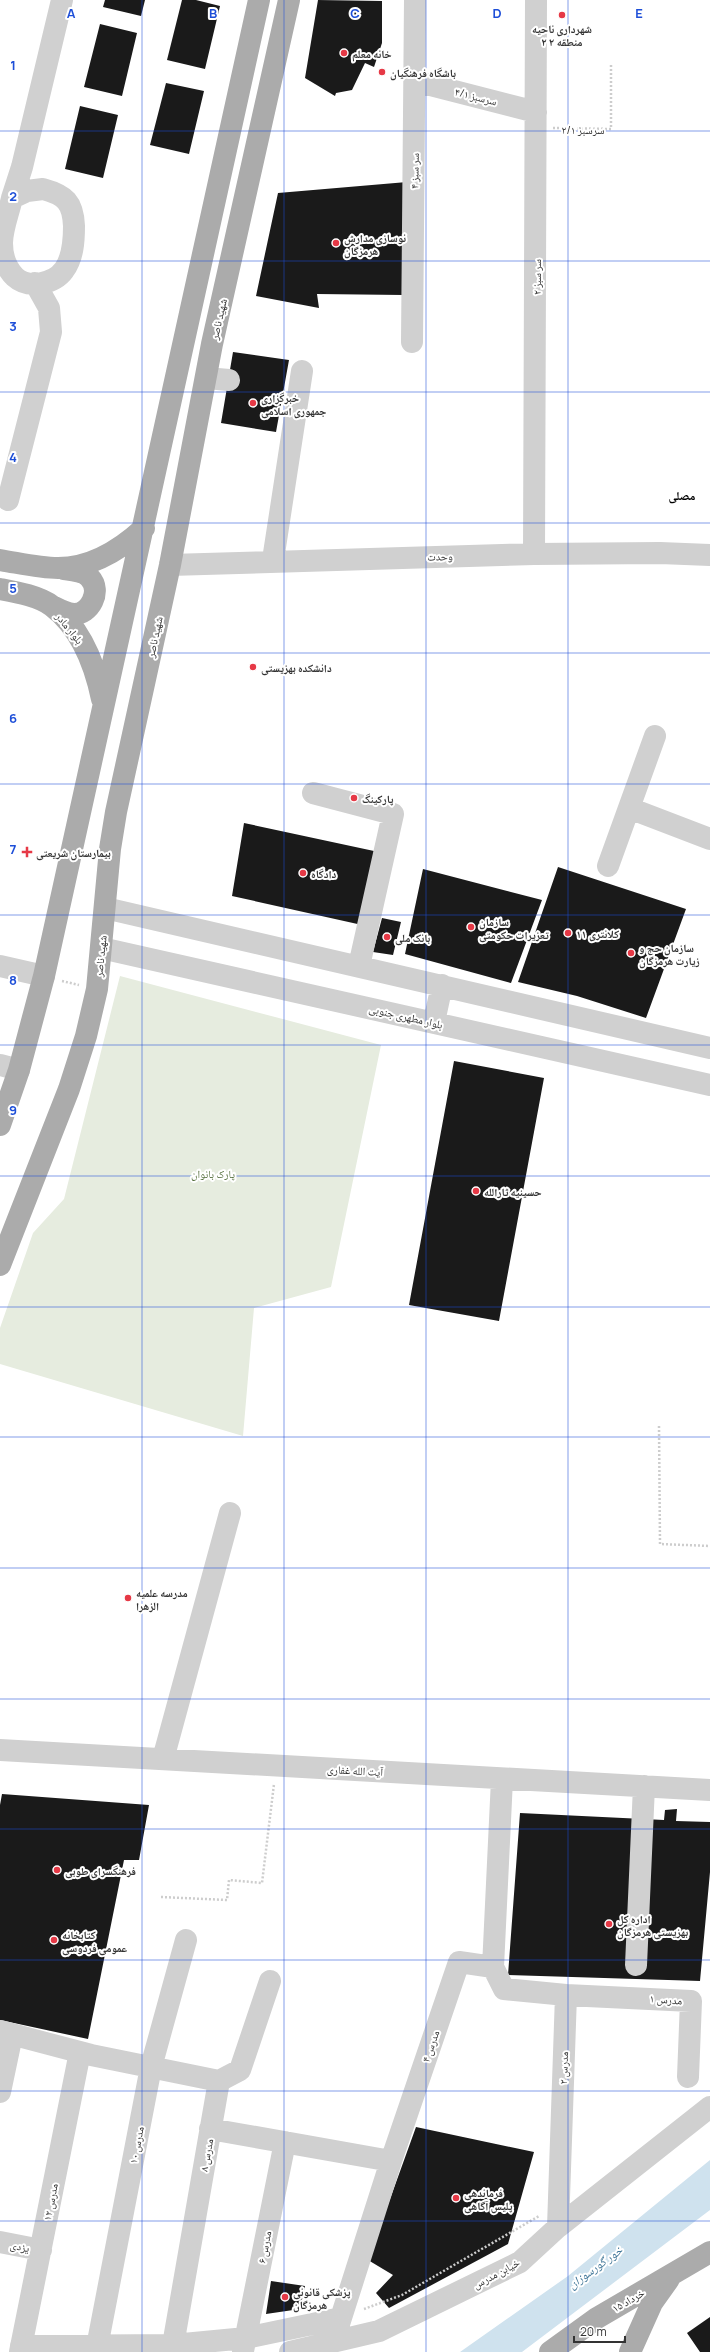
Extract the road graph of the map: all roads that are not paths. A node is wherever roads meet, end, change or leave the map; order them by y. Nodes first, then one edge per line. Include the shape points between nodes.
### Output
1 (62, 0) edge
2 (260, 0) edge
3 (289, 0) edge
4 (415, 0) edge
5 (536, 0) edge
6 (415, 80) junction
7 (536, 120) junction
8 (12, 198) junction
9 (35, 283) junction
10 (184, 339) junction
11 (412, 342) dead end
12 (212, 344) junction
13 (302, 371) dead end
14 (206, 378) junction
15 (229, 380) dead end
16 (8, 500) dead end
17 (144, 528) junction
18 (534, 554) junction
19 (710, 556) edge
20 (0, 560) edge
21 (273, 560) junction
22 (170, 565) junction
23 (58, 568) junction
24 (0, 589) edge
25 (52, 606) junction
26 (103, 703) junction
27 (655, 736) dead end
28 (313, 793) dead end
29 (629, 808) junction
30 (710, 839) edge
31 (608, 866) dead end
32 (106, 908) junction
33 (101, 948) junction
34 (0, 966) edge
35 (359, 966) junction
36 (44, 976) junction
37 (442, 985) junction
38 (434, 1022) junction
39 (710, 1048) edge
40 (10, 1068) edge
41 (710, 1085) edge
42 (0, 1125) edge
43 (0, 1265) edge
44 (230, 1513) dead end
45 (0, 1750) edge
46 (163, 1759) junction
47 (502, 1779) junction
48 (644, 1786) junction
49 (710, 1790) edge
50 (186, 1940) dead end
51 (636, 1965) dead end
52 (493, 1967) junction
53 (270, 1981) dead end
54 (566, 1995) junction
55 (6, 2033) edge
56 (80, 2052) junction
57 (151, 2067) junction
58 (688, 2077) dead end
59 (219, 2081) junction
60 (0, 2092) edge
61 (710, 2107) edge
62 (210, 2129) junction
63 (285, 2142) junction
64 (391, 2161) junction
65 (558, 2227) junction
66 (0, 2242) edge
67 (41, 2250) junction
68 (710, 2252) edge
69 (672, 2274) junction
70 (341, 2318) junction
71 (333, 2342) junction
72 (173, 2345) junction
73 (245, 2345) edge
74 (21, 2349) edge
75 (96, 2350) edge
76 (290, 2352) edge
77 (550, 2352) edge
78 (630, 2352) edge

1 - 8 street via 22,167
2 - 10 main road
3 - 12 main road, شهید ناصر
4 - 6 street, سر سبز ۴
5 - 7 street, سر سبز ۲
6 - 7 street, سرسبز ۴/۱
6 - 11 street, سر سبز ۴
7 - 18 street, سر سبز ۲
8 - 9 street via 2,242 4,258 16,278
8 - 9 street via 27,191 48,190 58,193 68,202 73,212 74,243 64,270 53,280 42,284
9 - 16 street via 50,308 51,332
10 - 12 main road
10 - 17 main road
12 - 14 main road, شهید ناصر
13 - 21 street
14 - 15 street
14 - 22 main road, شهید ناصر
17 - 23 main road via 107,557
17 - 26 main road
18 - 19 street, وحدت via 660,553
18 - 21 street, وحدت
20 - 23 main road
21 - 22 street, وحدت
22 - 32 main road, شهید ناصر via 116,812 110,849
23 - 25 main road via 82,572 90,577 95,586 95,597 90,606 82,612 73,614
24 - 25 main road, بلوار مادر via 32,597
25 - 26 main road, بلوار مادر via 71,626 86,648 97,673
26 - 36 main road
27 - 29 street
28 - 35 street via 394,814
29 - 30 street
29 - 31 street
32 - 33 main road, شهید ناصر
32 - 35 street
33 - 38 street, بلوار مطهری جنوبی
33 - 43 main road, شهید ناصر via 97,989 86,1036 69,1089
34 - 36 street
35 - 37 street
36 - 40 main road
37 - 38 street
37 - 39 street
38 - 41 street, بلوار مطهری جنوبی
40 - 42 main road
44 - 46 street
45 - 46 street, آیت الله غفاری
46 - 47 street, آیت الله غفاری
47 - 48 street, آیت الله غفاری
47 - 52 street
48 - 49 street, آیت الله غفاری
48 - 51 street
50 - 57 street, مدرس ۱۰
52 - 54 street via 504,1989
52 - 64 street, مدرس ۴ via 459,1962
53 - 59 street via 240,2070
54 - 58 street, مدرس ۱ via 691,2002
54 - 65 street, مدرس ۲
55 - 56 street
55 - 60 street
56 - 57 street
56 - 67 street, مدرس ۱۲
57 - 59 street
57 - 75 street, مدرس ۱۰
59 - 62 street, مدرس ۸
61 - 65 street, خیابن مدرس
62 - 63 street
62 - 72 street, مدرس ۸
63 - 64 street
63 - 73 street, مدرس ۶
64 - 70 street, مدرس ۴
65 - 71 street, خیابن مدرس via 520,2262 379,2331
66 - 67 street, یزدی
67 - 74 street, مدرس ۱۲
68 - 69 main road, ۱۵ خرداد
69 - 77 main road, ۱۵ خرداد via 597,2318
69 - 78 main road via 652,2303
70 - 71 street, مدرس ۴
70 - 73 street
71 - 76 street, خیابن مدرس
72 - 73 street
72 - 75 street
74 - 75 street

